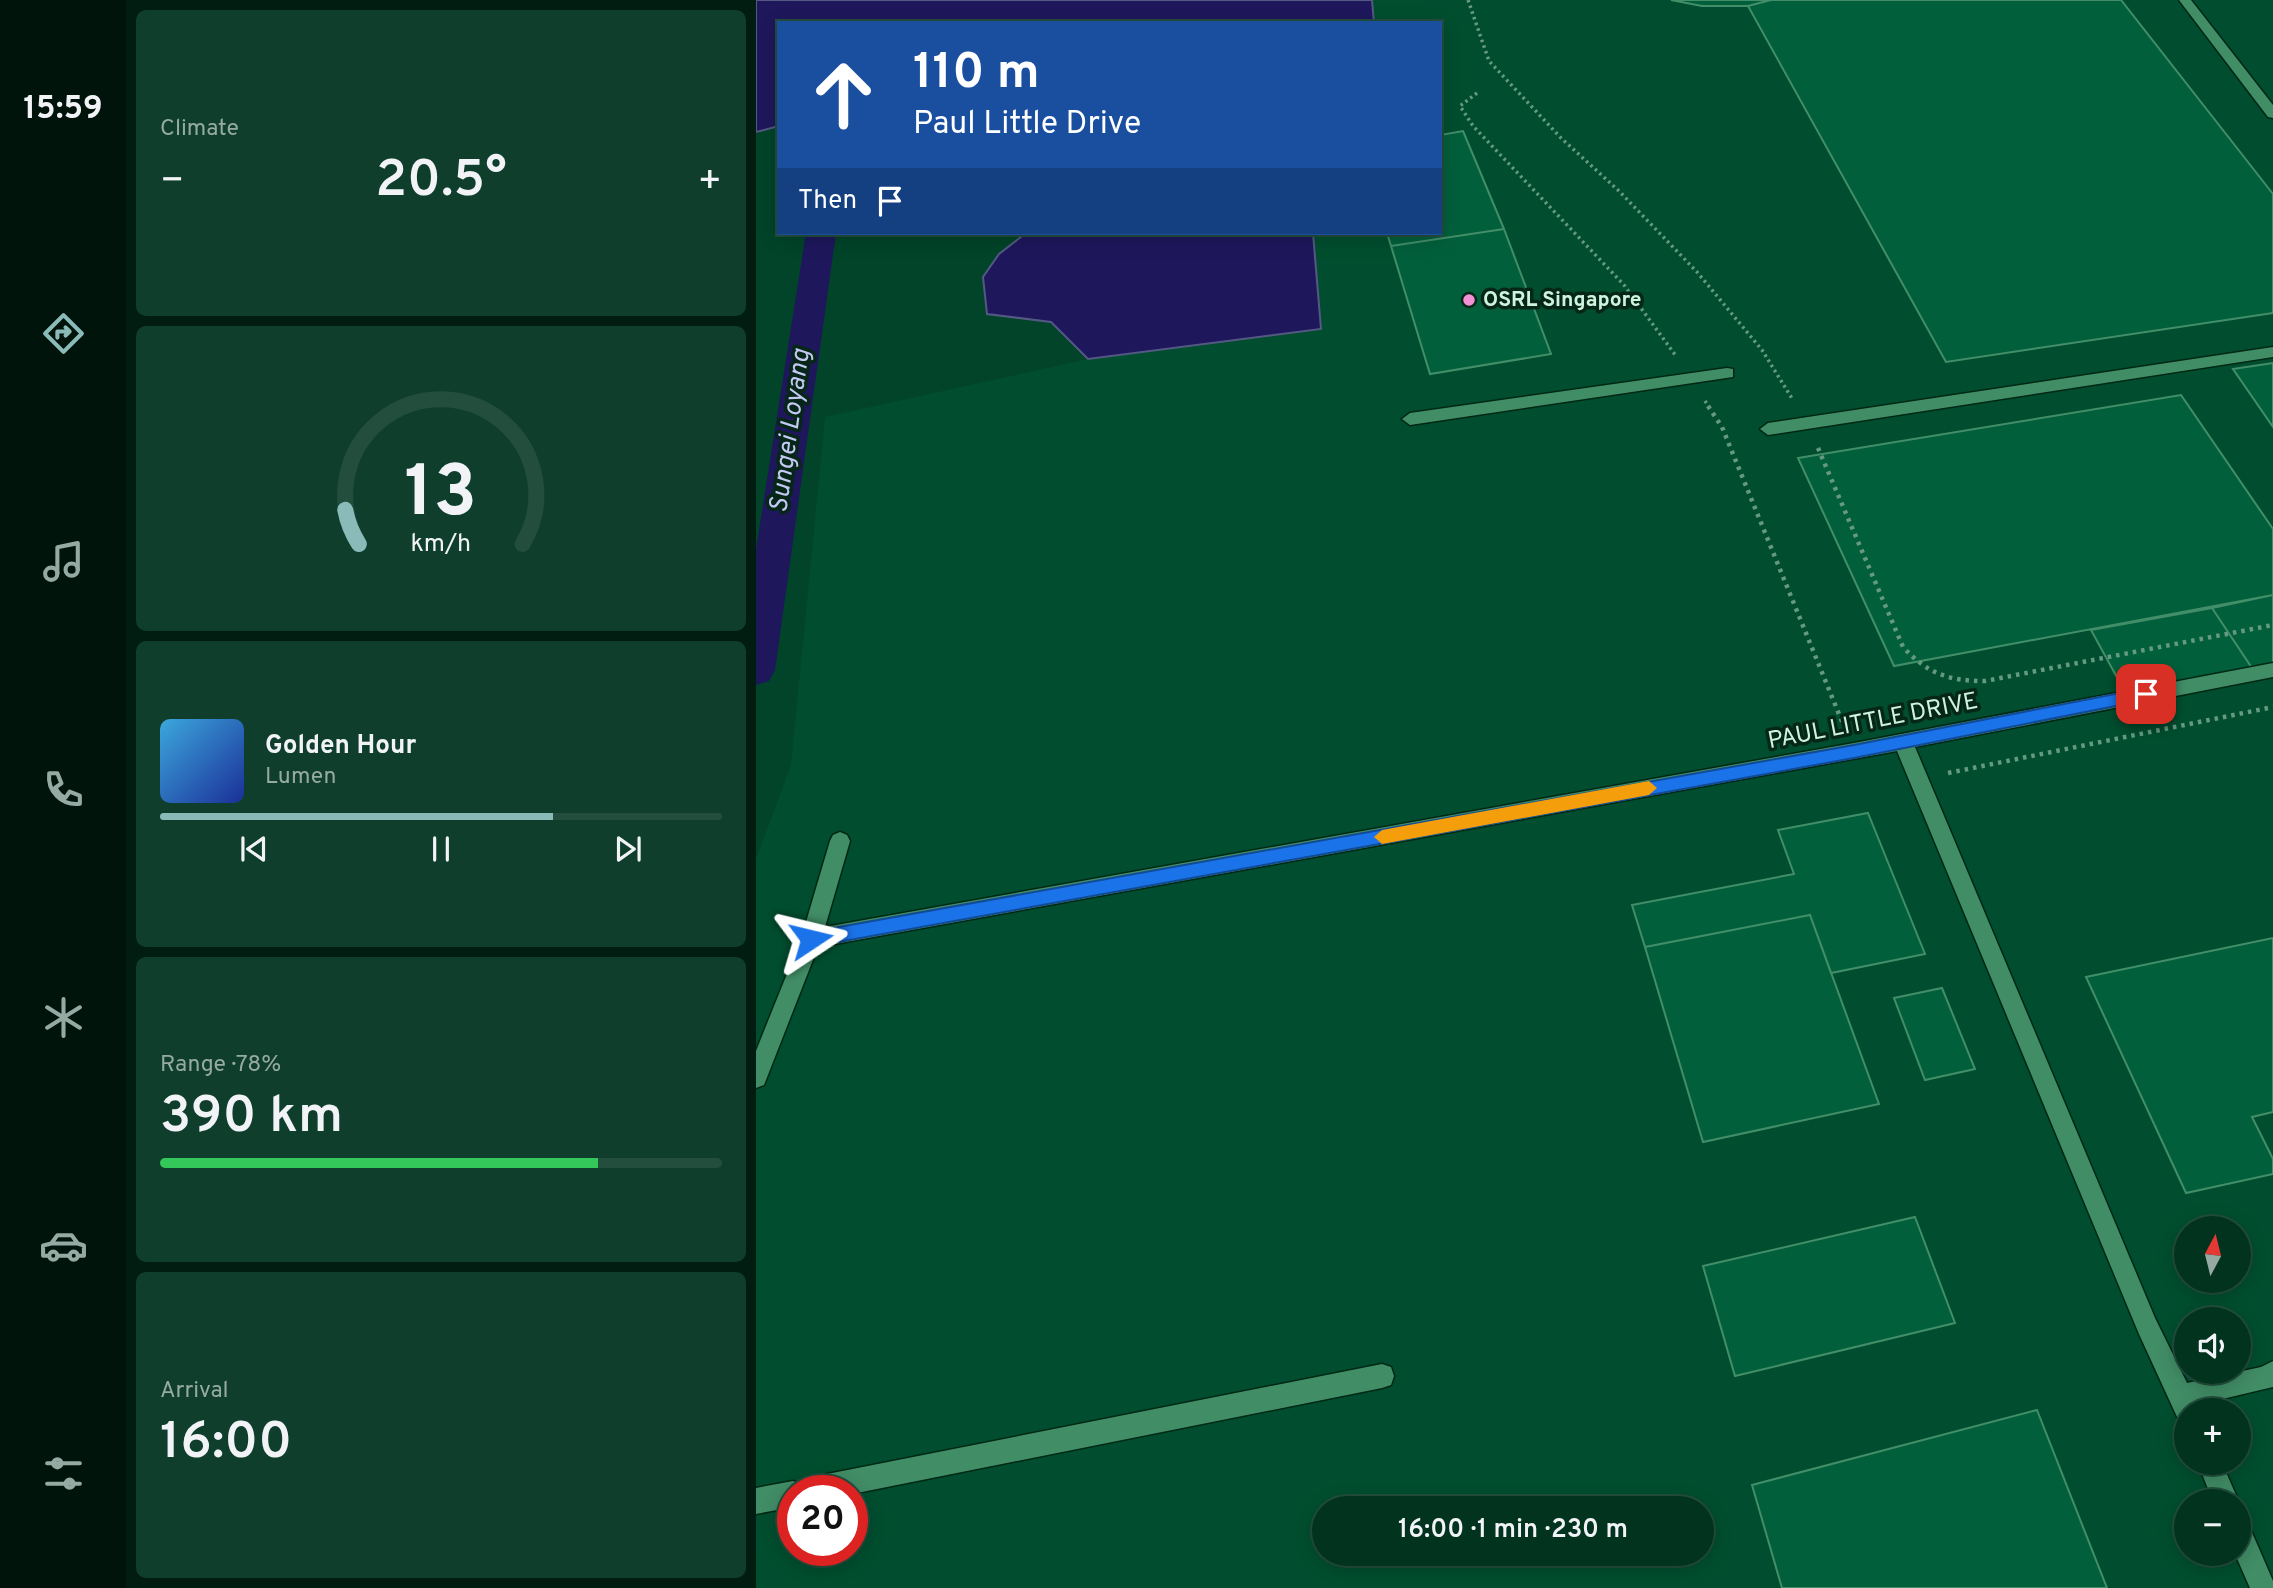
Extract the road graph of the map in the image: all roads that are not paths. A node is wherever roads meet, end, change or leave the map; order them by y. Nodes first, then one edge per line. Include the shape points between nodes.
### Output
1 (2185, 0) edge
2 (2273, 114) edge
3 (2273, 352) edge
4 (1727, 373) dead end
5 (1410, 419) dead end
6 (1768, 429) dead end
7 (2273, 670) edge
8 (1903, 742) junction
9 (840, 841) dead end
10 (811, 939) junction
11 (756, 1078) edge
12 (2273, 1373) edge
13 (1382, 1376) dead end
14 (2181, 1398) edge
15 (2203, 1398) edge
16 (868, 1479) edge
17 (777, 1497) edge
18 (756, 1501) edge
19 (2251, 1560) edge
20 (2263, 1588) edge

1 - 2 lane
3 - 6 lane
4 - 5 lane
7 - 8 lane, PAUL LITTLE DRIVE
8 - 10 lane, PAUL LITTLE DRIVE
8 - 14 lane
9 - 10 lane
10 - 11 lane
12 - 15 lane
13 - 16 lane
17 - 18 lane
19 - 20 lane

